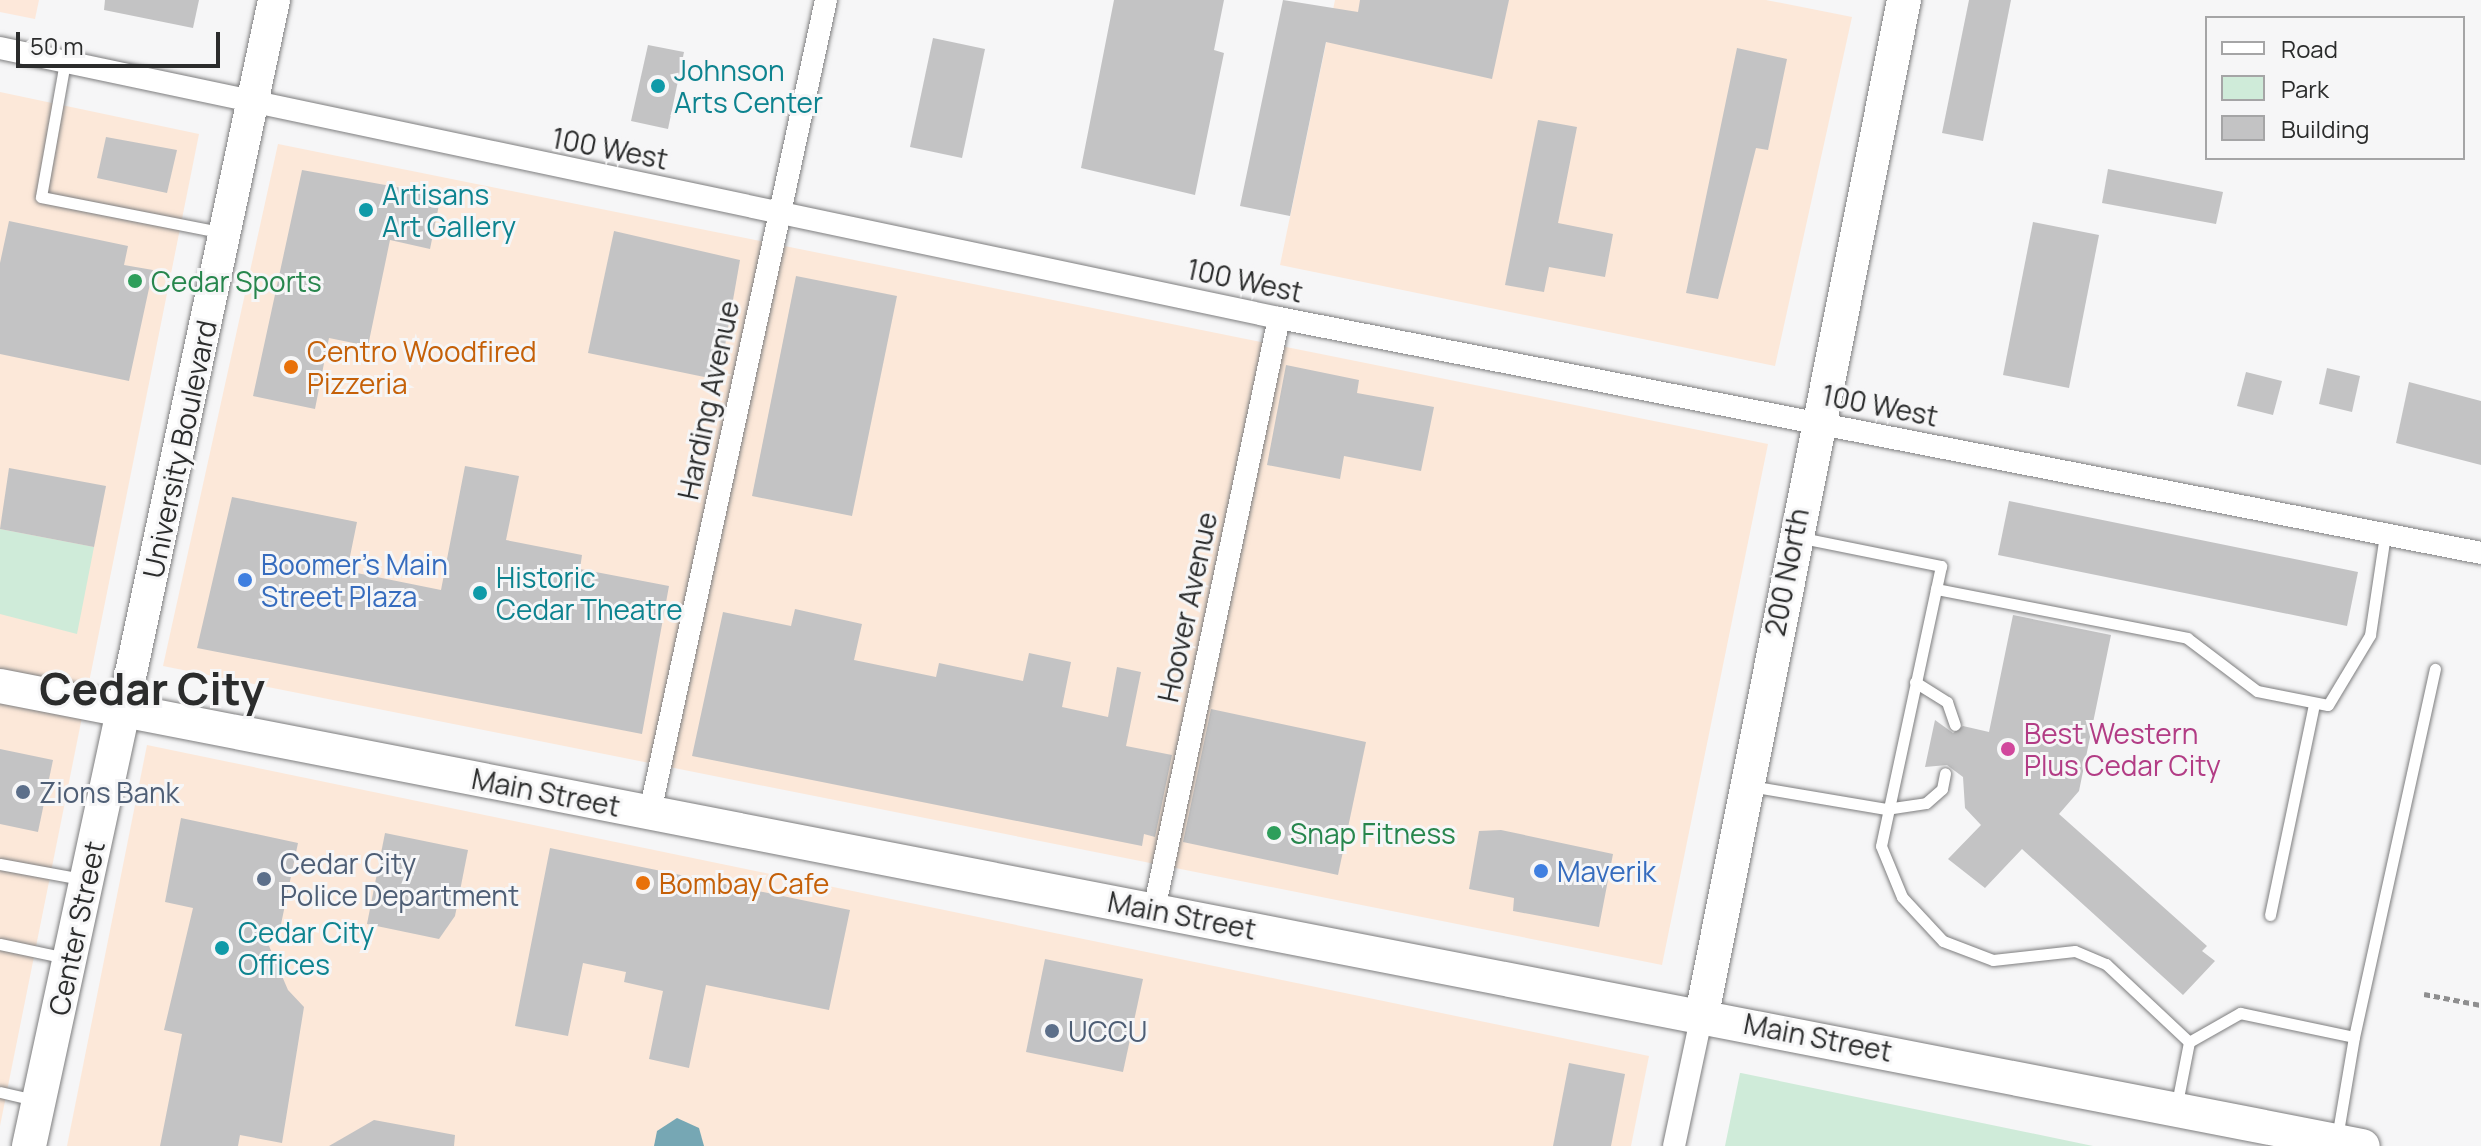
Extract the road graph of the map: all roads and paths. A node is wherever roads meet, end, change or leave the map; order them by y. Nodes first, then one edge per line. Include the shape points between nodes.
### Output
1 (274, 0) edge
2 (826, 0) edge
3 (1904, 0) edge
4 (0, 48) edge
5 (65, 62) junction
6 (252, 101) junction
7 (779, 213) junction
8 (224, 233) junction
9 (1279, 318) junction
10 (1815, 422) junction
11 (2385, 535) junction
12 (1793, 537) junction
13 (2481, 553) edge
14 (1936, 589) junction
15 (2435, 669) dead end
16 (1915, 682) junction
17 (0, 686) edge
18 (2314, 704) junction
19 (123, 710) junction
20 (1955, 725) dead end
21 (1945, 773) dead end
22 (1746, 785) junction
23 (1886, 809) junction
24 (650, 812) junction
25 (0, 864) edge
26 (86, 880) junction
27 (1154, 910) junction
28 (2270, 915) dead end
29 (0, 944) edge
30 (70, 959) junction
31 (2424, 994) dead end
32 (2481, 1005) edge
33 (1702, 1014) junction
34 (2354, 1037) junction
35 (2189, 1042) junction
36 (0, 1092) edge
37 (39, 1100) junction
38 (2175, 1109) junction
39 (2345, 1144) edge
40 (29, 1146) edge
41 (1674, 1146) edge

1 - 6 main road, University Boulevard
2 - 7 street, Harding Avenue
3 - 10 main road, 200 North
4 - 5 street, 100 West
5 - 6 street, 100 West
5 - 8 lane via 41,197
6 - 7 street, 100 West
6 - 8 main road, University Boulevard
7 - 9 street, 100 West
7 - 24 street, Harding Avenue
8 - 19 main road, University Boulevard
9 - 10 street, 100 West
9 - 27 street, Hoover Avenue
10 - 11 street, 100 West
10 - 12 main road, 200 North
11 - 13 street, 100 West
11 - 18 lane via 2370,635 2328,705
12 - 14 lane via 1941,566
12 - 22 main road, 200 North
14 - 16 lane
14 - 18 lane via 2187,638 2257,691
15 - 34 lane
16 - 20 lane via 1947,702
16 - 23 lane
17 - 19 main road, Main Street
18 - 28 lane
19 - 24 main road, Main Street
19 - 26 main road, Center Street
21 - 23 lane via 1942,789 1926,803
22 - 23 lane
22 - 33 main road, 200 North
23 - 35 lane via 1881,846 1902,897 1943,941 1993,960 2075,951 2106,964
24 - 27 main road, Main Street
25 - 26 lane
26 - 30 main road, Center Street
27 - 33 main road, Main Street
29 - 30 lane
30 - 37 main road, Center Street
31 - 32 path
33 - 38 main road, Main Street
33 - 41 street, 200 North
34 - 35 lane via 2240,1013
34 - 39 lane
35 - 38 lane
36 - 37 lane
37 - 40 main road, Center Street
38 - 39 main road, Main Street

